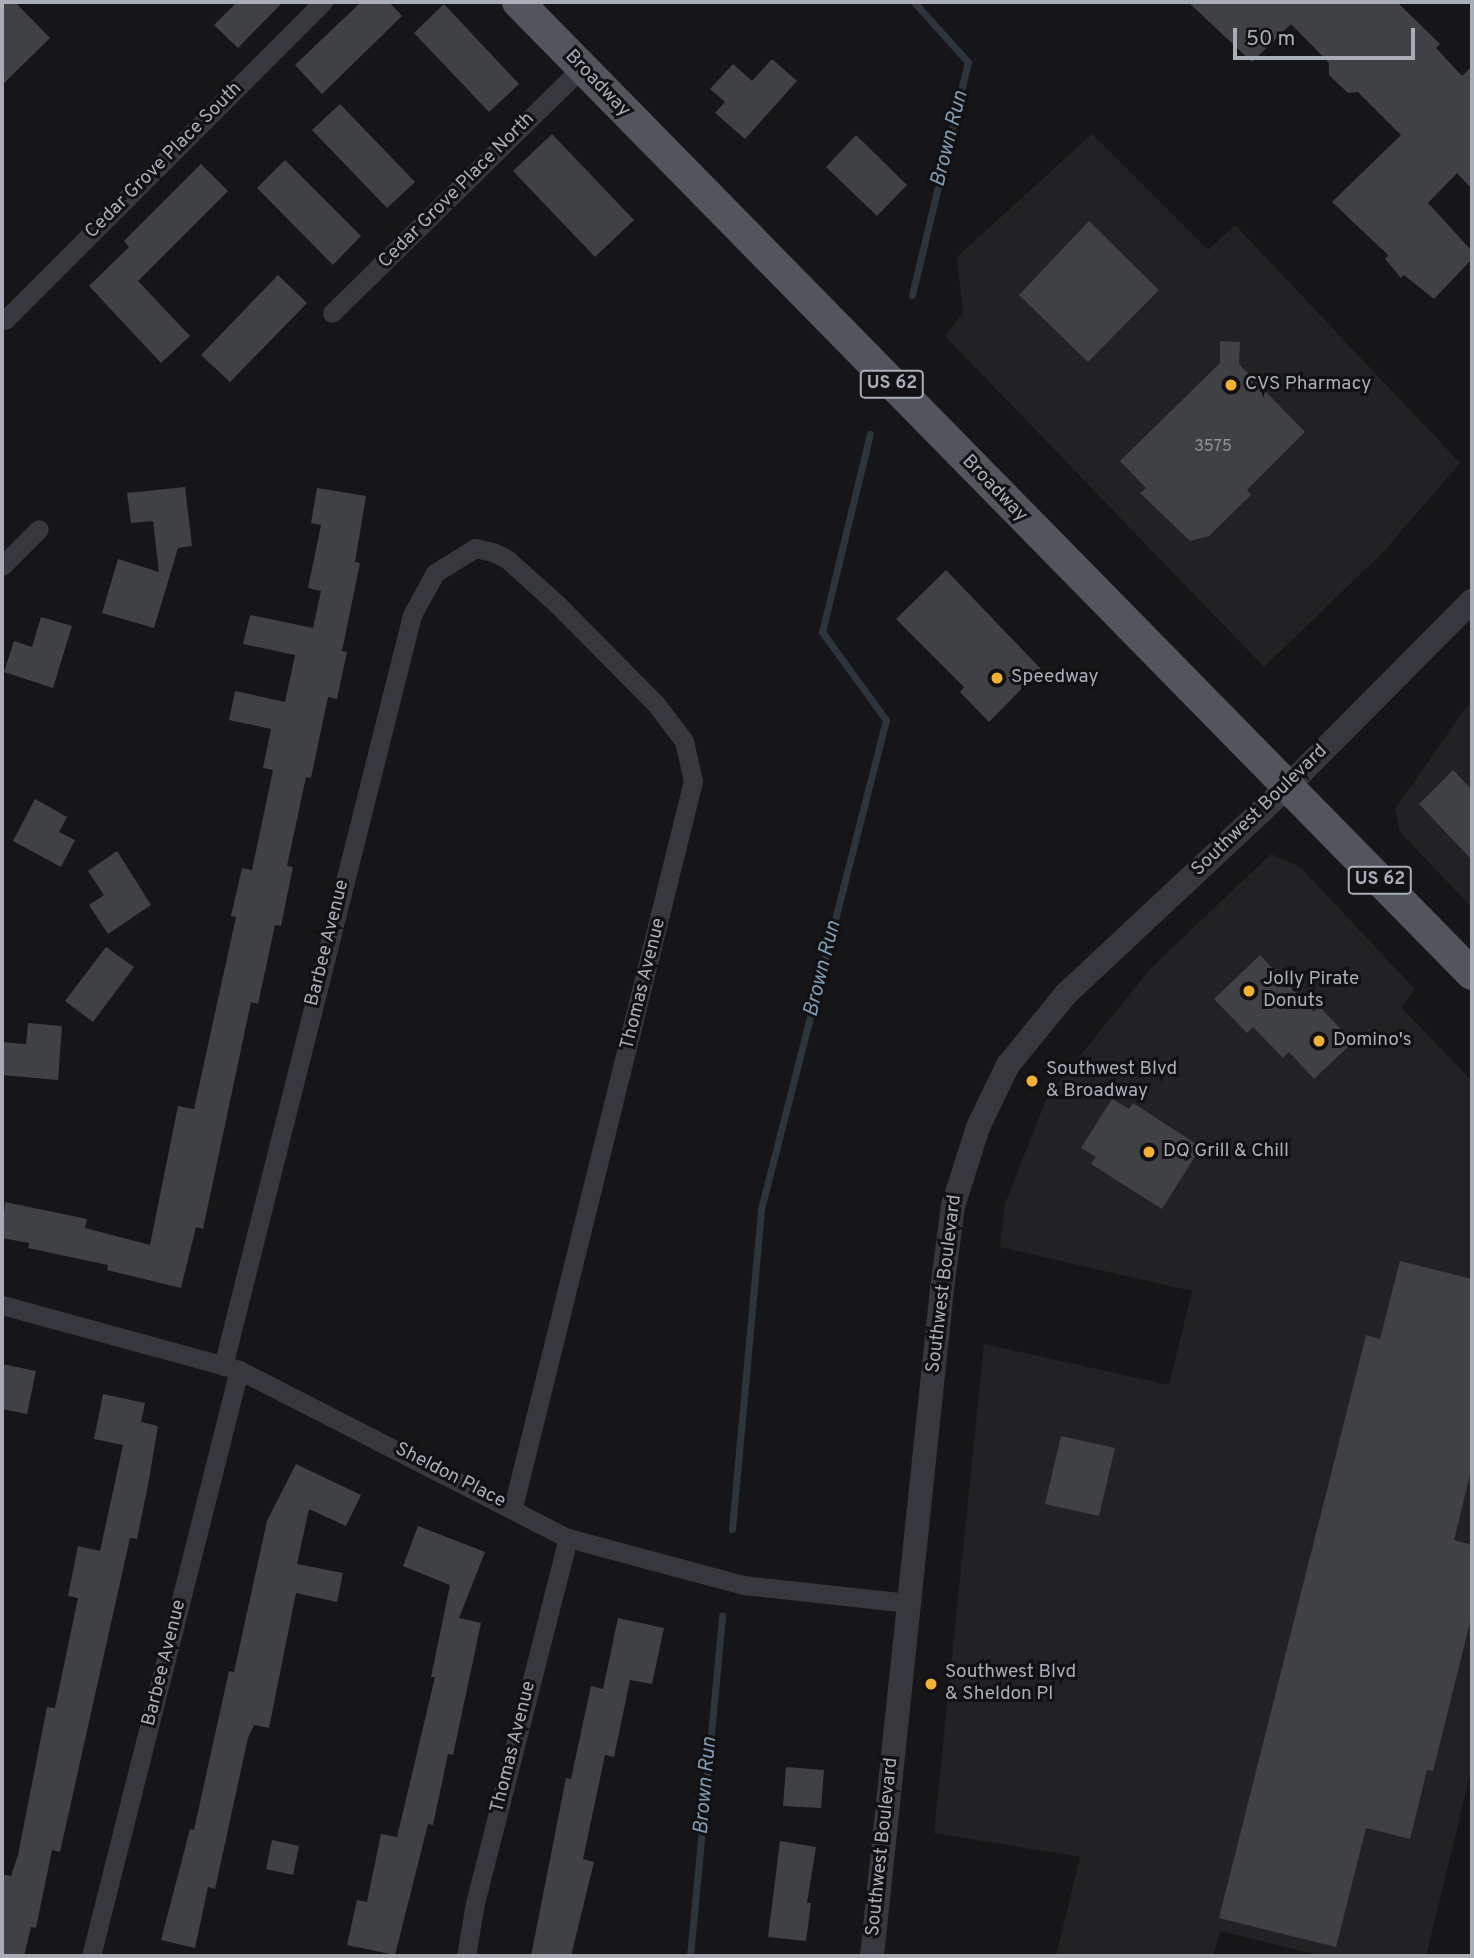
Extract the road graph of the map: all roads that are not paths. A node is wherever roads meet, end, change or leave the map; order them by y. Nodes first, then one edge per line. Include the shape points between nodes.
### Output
1 (323, 2) edge
2 (518, 2) edge
3 (581, 68) junction
4 (332, 313) dead end
5 (5, 320) dead end
6 (39, 529) dead end
7 (475, 548) joint
8 (2, 566) edge
9 (1472, 601) edge
10 (1288, 786) junction
11 (1472, 974) edge
12 (2, 1305) edge
13 (231, 1368) junction
14 (513, 1507) junction
15 (568, 1538) junction
16 (909, 1603) junction
17 (91, 1956) edge
18 (467, 1956) edge
19 (872, 1956) edge

1 - 5 street, Cedar Grove Place South
2 - 3 main road, Broadway / US 62
3 - 4 street, Cedar Grove Place North
3 - 10 main road, Broadway / US 62
6 - 8 street
7 - 13 street, Barbee Avenue via 435,573 412,615
7 - 14 street, Thomas Avenue via 507,559 656,704 684,741 693,782
9 - 10 street, Southwest Boulevard
10 - 11 main road, Broadway / US 62
10 - 16 street, Southwest Boulevard via 1066,994 1008,1065 991,1097 953,1206
12 - 13 street, Sheldon Place
13 - 14 street, Sheldon Place
13 - 17 street, Barbee Avenue
14 - 15 street, Sheldon Place
15 - 16 street, Sheldon Place via 743,1585
15 - 18 street, Thomas Avenue via 475,1903
16 - 19 street, Southwest Boulevard

